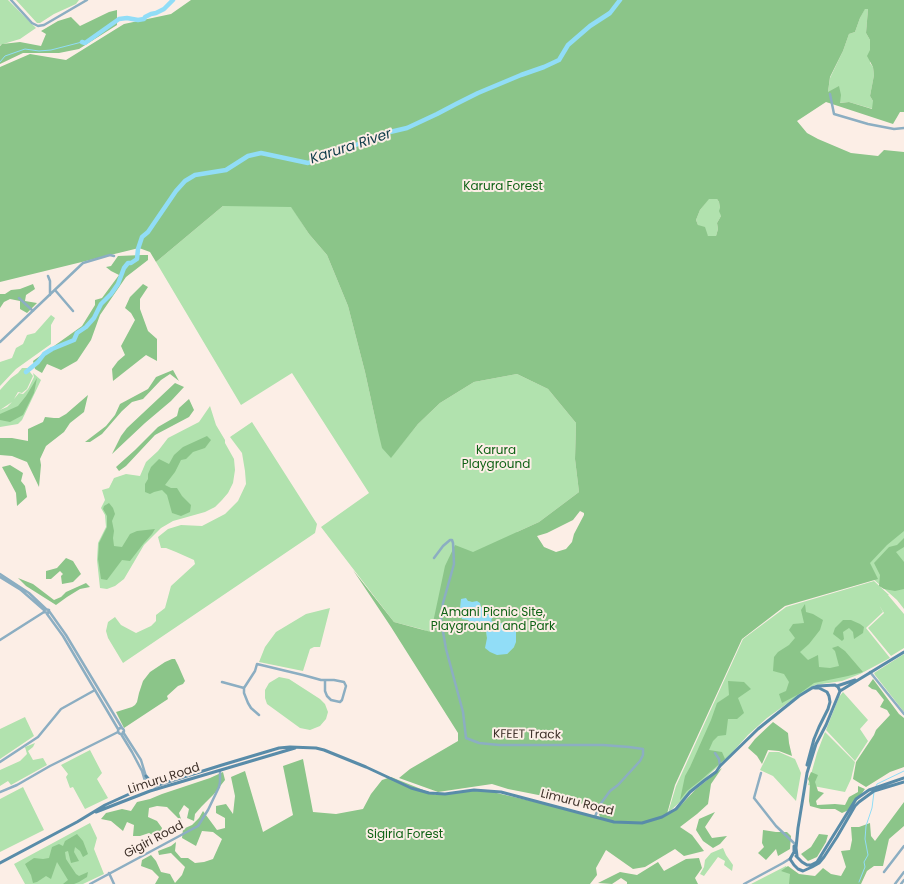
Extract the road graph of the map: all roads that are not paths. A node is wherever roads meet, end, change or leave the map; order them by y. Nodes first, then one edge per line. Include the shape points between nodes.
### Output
1 (11, 0) edge
2 (85, 1) edge
3 (830, 94) dead end
4 (904, 128) edge
5 (114, 256) dead end
6 (48, 276) dead end
7 (55, 290) junction
8 (50, 295) junction
9 (19, 298) dead end
10 (33, 311) junction
11 (73, 311) dead end
12 (0, 342) edge
13 (434, 558) dead end
14 (0, 575) edge
15 (46, 611) junction
16 (0, 640) edge
17 (904, 652) edge
18 (870, 672) junction
19 (859, 679) junction
20 (325, 681) junction
21 (222, 682) dead end
22 (831, 685) junction
23 (837, 686) junction
24 (244, 688) junction
25 (812, 688) junction
26 (96, 690) junction
27 (840, 691) junction
28 (828, 694) junction
29 (838, 696) junction
30 (904, 714) edge
31 (259, 715) dead end
32 (120, 731) junction
33 (298, 747) junction
34 (715, 753) dead end
35 (0, 762) edge
36 (222, 765) junction
37 (720, 766) junction
38 (215, 768) junction
39 (220, 770) junction
40 (207, 772) junction
41 (761, 774) dead end
42 (146, 778) junction
43 (904, 778) edge
44 (178, 779) junction
45 (904, 782) edge
46 (152, 785) junction
47 (145, 787) junction
48 (877, 789) junction
49 (152, 791) junction
50 (0, 792) edge
51 (147, 792) junction
52 (94, 812) junction
53 (595, 817) junction
54 (795, 844) junction
55 (904, 846) edge
56 (794, 859) junction
57 (0, 862) edge
58 (884, 872) dead end
59 (904, 872) edge
60 (109, 873) junction
61 (904, 880) edge
62 (90, 884) edge
63 (114, 884) edge
64 (744, 884) edge
65 (895, 884) edge
66 (901, 884) edge

1 - 2 street via 38,26
3 - 4 street via 834,114 868,124
5 - 7 street via 83,263
6 - 8 street
7 - 8 street
7 - 11 street
8 - 10 street
9 - 10 street
10 - 12 street
13 - 53 street, KFEET Track via 452,540 454,564 441,620 466,738 499,745 603,745 643,749 640,761 610,791
14 - 15 street via 29,593
15 - 16 street
15 - 26 street
15 - 32 street via 66,634
17 - 18 main road
18 - 19 main road
18 - 30 street
19 - 23 main road
19 - 27 main road
20 - 20 street via 344,682 346,686 340,702 333,701 326,694
20 - 24 street via 257,664
21 - 24 street
22 - 23 main road, Limuru Road
22 - 25 main road, Limuru Road
22 - 28 main road
23 - 27 main road
24 - 31 street via 248,703
25 - 28 main road
25 - 37 main road, Limuru Road via 758,729
26 - 32 street
26 - 35 street via 61,709 38,737
27 - 29 main road
28 - 29 main road
28 - 54 main road via 830,705 816,733 808,762
29 - 56 main road via 807,773
32 - 42 street via 141,760
32 - 50 street
33 - 36 main road, Limuru Road via 279,748
33 - 39 main road, Limuru Road
33 - 53 main road, Limuru Road via 334,754 422,792 501,792
34 - 37 street
36 - 38 main road, Limuru Road
36 - 39 street, Gigiri Road
37 - 53 main road, Limuru Road via 676,809 662,817 642,823 614,822
38 - 39 street
38 - 40 main road, Limuru Road
39 - 40 main road, Limuru Road
39 - 60 street, Gigiri Road via 219,787 198,826
40 - 44 main road, Limuru Road
40 - 49 main road, Limuru Road
41 - 54 street via 754,798
42 - 44 main road via 154,784
42 - 46 street
42 - 47 main road
43 - 48 main road
44 - 46 main road, Limuru Road
45 - 48 main road
46 - 47 main road, Limuru Road
46 - 49 main road
47 - 51 main road
47 - 52 main road, Limuru Road
48 - 56 main road via 856,799 816,862 807,865
48 - 56 main road via 855,806 819,863 803,871 797,868
49 - 51 main road, Limuru Road
51 - 52 main road, Limuru Road
52 - 57 main road, Limuru Road
54 - 56 main road
55 - 58 street
56 - 64 street
59 - 65 street
60 - 62 street, Gigiri Road
60 - 63 street
61 - 66 street

